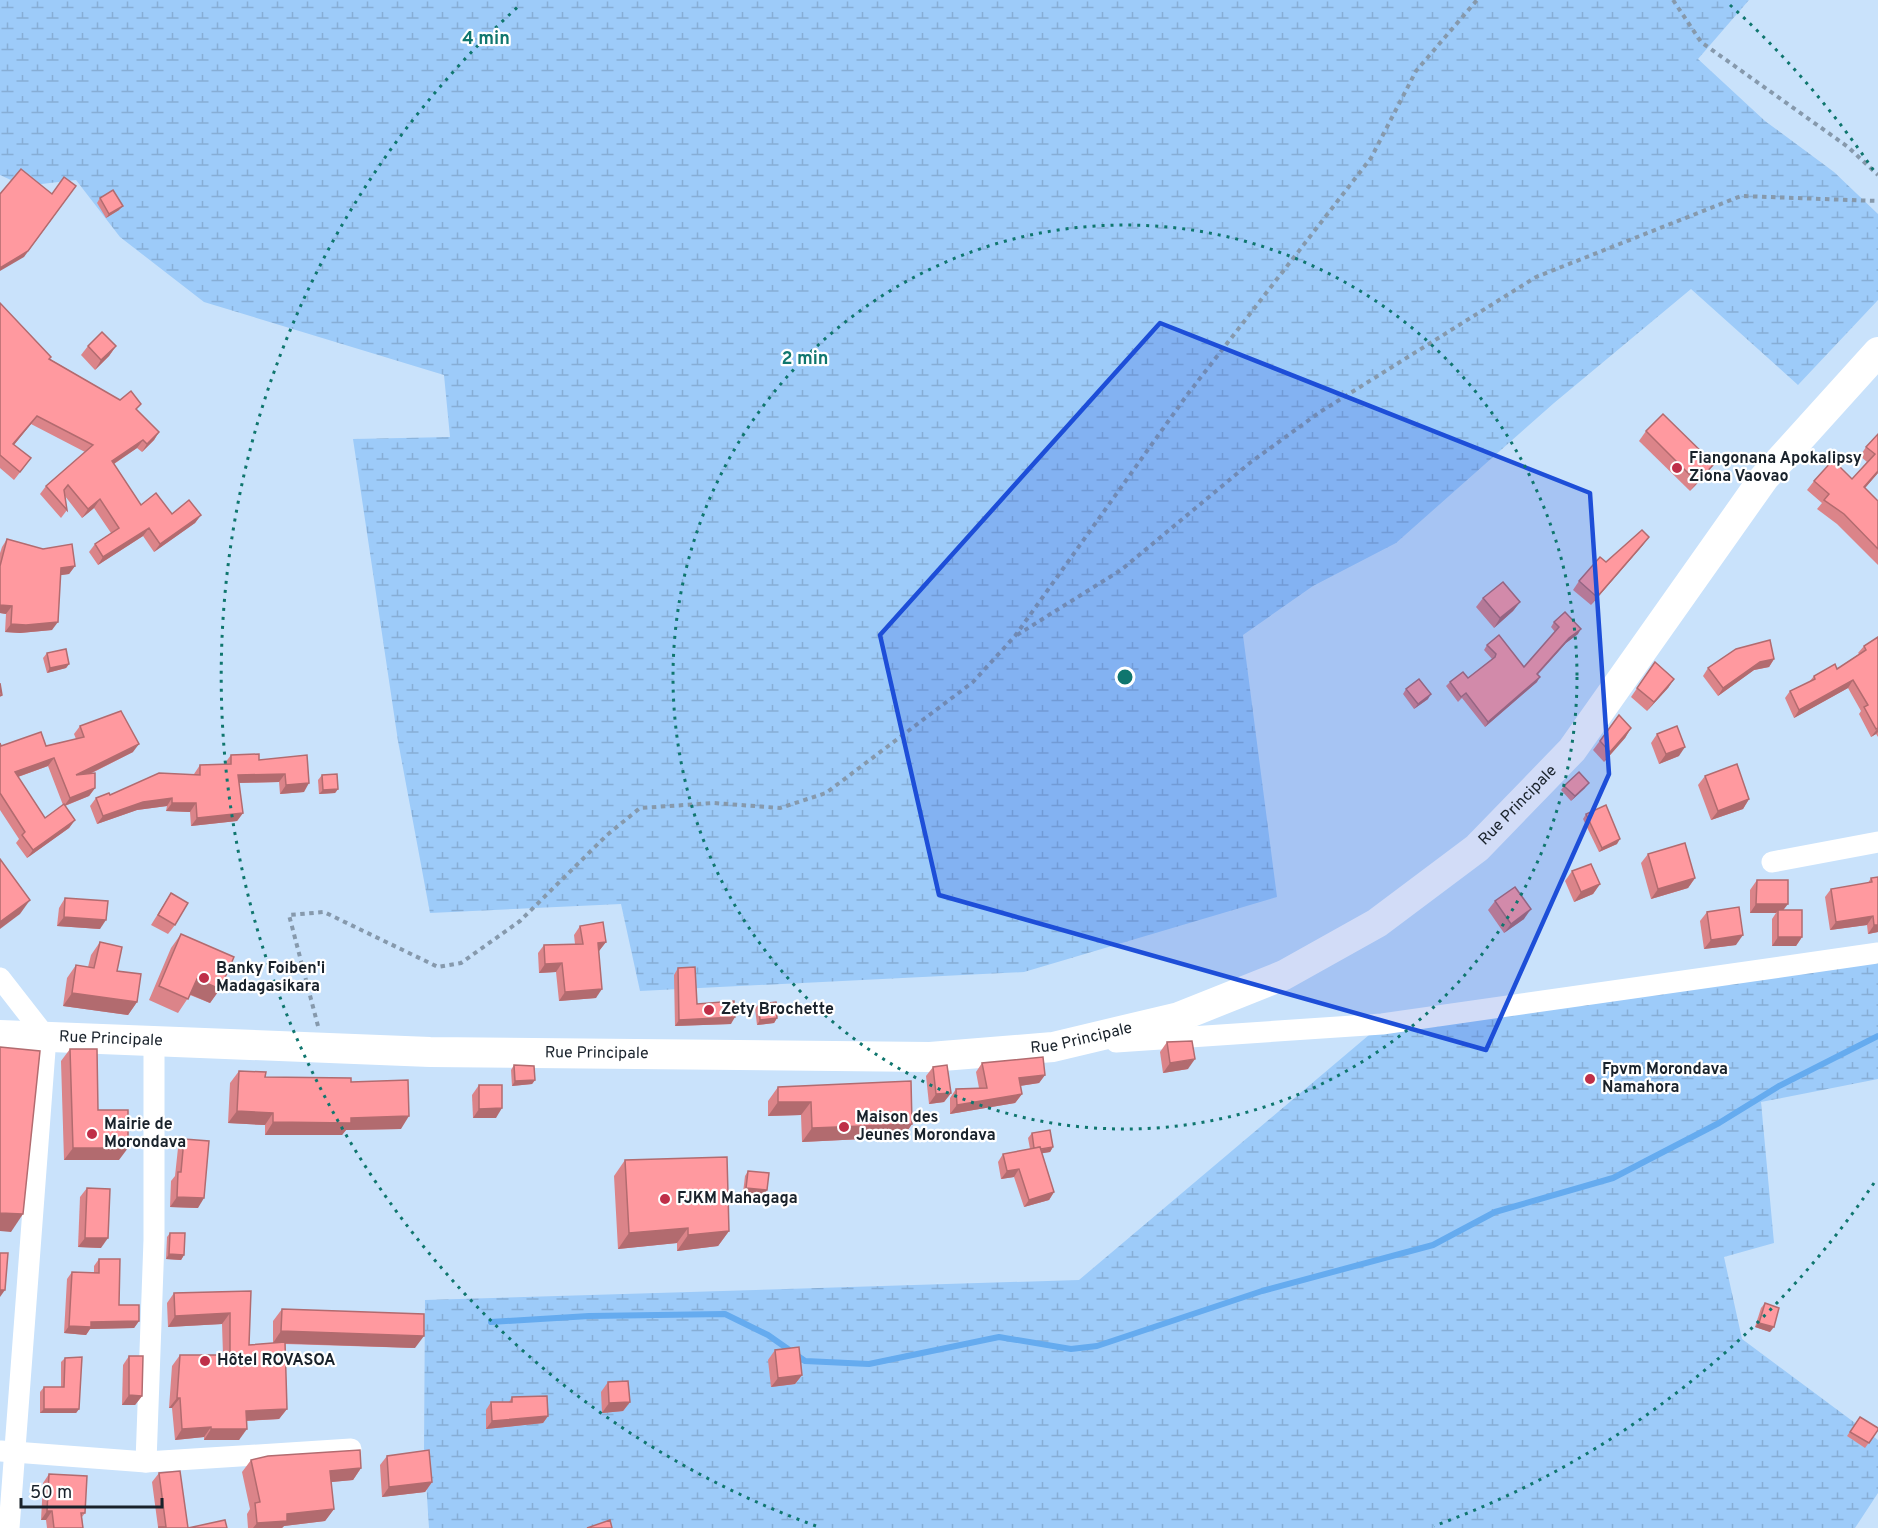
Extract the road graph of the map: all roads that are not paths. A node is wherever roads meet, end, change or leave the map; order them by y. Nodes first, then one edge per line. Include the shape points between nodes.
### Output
1 (1878, 352) edge
2 (1878, 842) edge
3 (1772, 862) dead end
4 (1878, 953) edge
5 (0, 978) edge
6 (0, 1035) edge
7 (46, 1036) junction
8 (154, 1042) junction
9 (1053, 1047) junction
10 (351, 1449) edge
11 (7, 1451) edge
12 (146, 1462) junction
13 (9, 1528) edge

1 - 9 main road, Rue Principale via 1764,478 1572,750 1477,848 1377,923 1284,975 1179,1017
2 - 3 street
4 - 9 street via 1382,1024
5 - 7 street
6 - 7 main road, Rue Principale
7 - 8 main road, Rue Principale
7 - 11 street
8 - 9 main road, Rue Principale via 430,1052 930,1057
8 - 12 street via 154,1240
10 - 12 street
11 - 12 street
11 - 13 street

